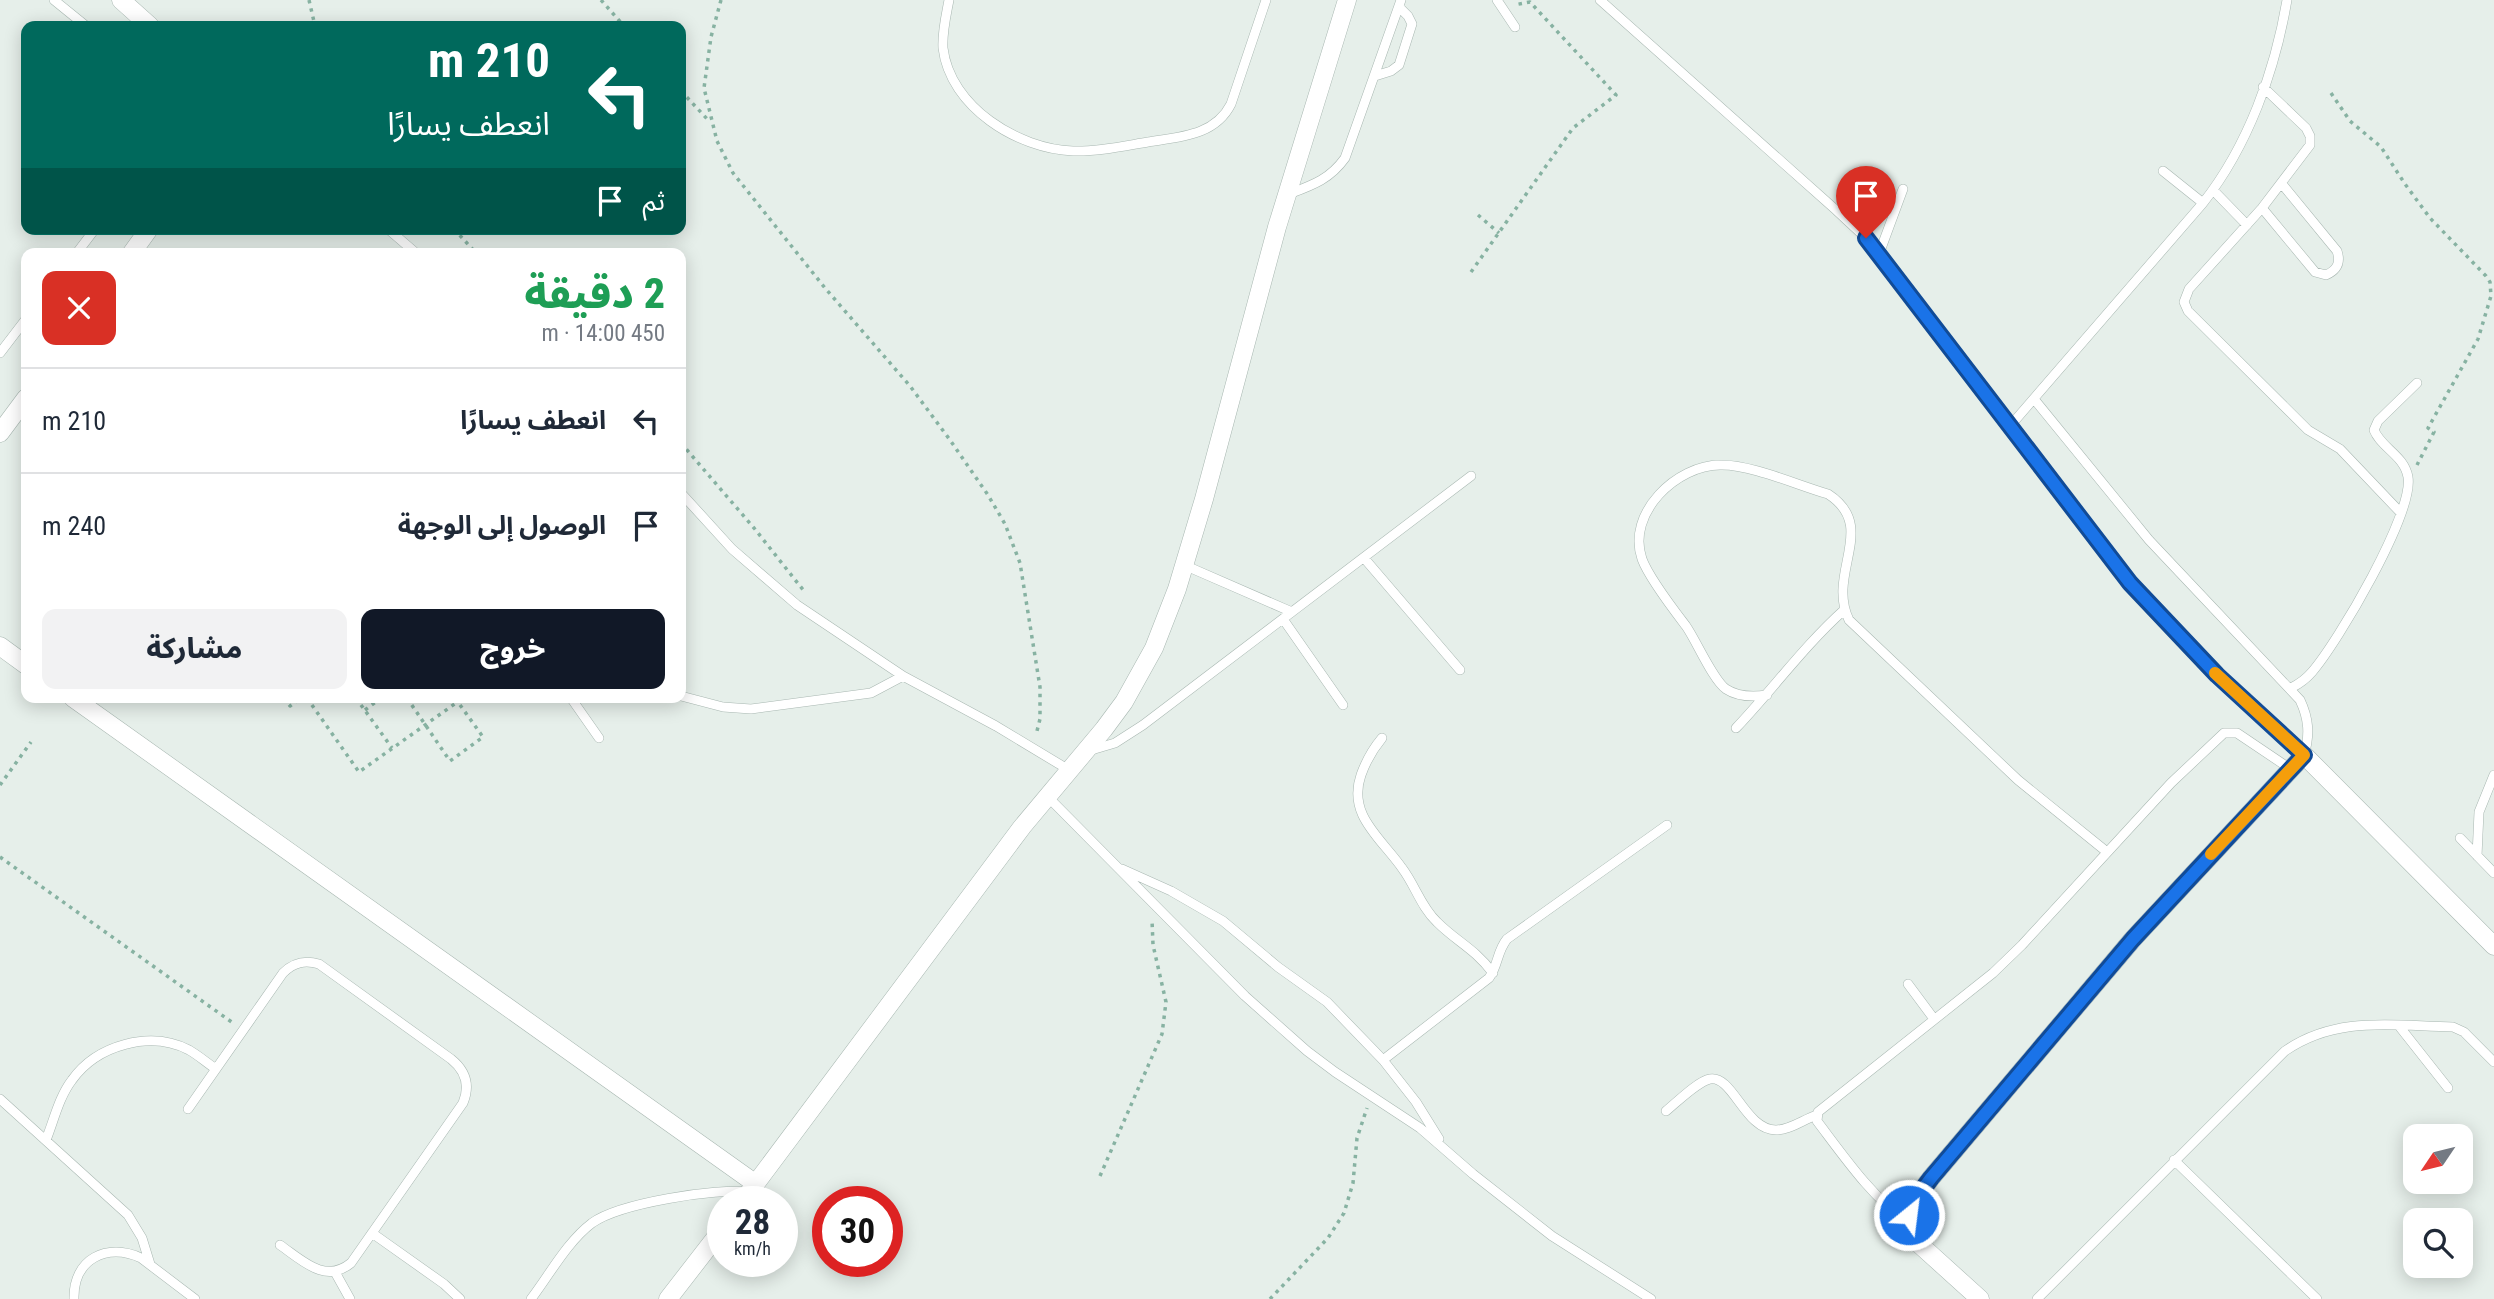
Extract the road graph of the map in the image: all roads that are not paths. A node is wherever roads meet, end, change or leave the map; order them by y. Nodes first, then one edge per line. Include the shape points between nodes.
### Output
1 (54, 0) edge
2 (121, 0) edge
3 (949, 0) edge
4 (1266, 0) edge
5 (1347, 0) edge
6 (1600, 0) edge
7 (2287, 0) edge
8 (1400, 4) edge
9 (1499, 4) edge
10 (80, 21) edge
11 (144, 21) edge
12 (1515, 27) dead end
13 (1375, 76) junction
14 (2263, 87) junction
15 (2163, 171) dead end
16 (2282, 184) junction
17 (1903, 190) dead end
18 (2213, 190) junction
19 (1288, 194) junction
20 (2203, 203) junction
21 (2262, 208) junction
22 (2247, 225) junction
23 (395, 235) edge
24 (410, 248) edge
25 (1880, 254) junction
26 (21, 326) edge
27 (0, 354) edge
28 (2417, 383) dead end
29 (2034, 398) junction
30 (21, 405) edge
31 (2011, 425) junction
32 (0, 433) edge
33 (1471, 476) dead end
34 (686, 499) edge
35 (2400, 512) junction
36 (1363, 558) junction
37 (1184, 565) junction
38 (1844, 610) junction
39 (1292, 612) junction
40 (1283, 619) junction
41 (0, 646) edge
42 (21, 661) edge
43 (1460, 670) dead end
44 (903, 676) junction
45 (2291, 688) junction
46 (1767, 695) junction
47 (686, 697) edge
48 (81, 703) edge
49 (574, 703) edge
50 (1343, 705) dead end
51 (1737, 728) dead end
52 (599, 738) dead end
53 (1382, 738) dead end
54 (1083, 753) junction
55 (2304, 755) junction
56 (1069, 769) junction
57 (2292, 770) junction
58 (2494, 775) edge
59 (1046, 796) junction
60 (1667, 825) dead end
61 (2460, 838) dead end
62 (2107, 852) junction
63 (2477, 856) junction
64 (1116, 866) junction
65 (2494, 873) edge
66 (2494, 946) edge
67 (1493, 973) junction
68 (1908, 984) dead end
69 (1934, 1019) junction
70 (2399, 1026) junction
71 (2493, 1058) edge
72 (1383, 1060) junction
73 (216, 1069) junction
74 (2448, 1088) dead end
75 (0, 1099) edge
76 (188, 1109) dead end
77 (1666, 1111) dead end
78 (1817, 1115) junction
79 (46, 1140) junction
80 (1444, 1147) junction
81 (2174, 1160) junction
82 (739, 1186) edge
83 (754, 1186) edge
84 (707, 1193) edge
85 (1910, 1224) junction
86 (372, 1233) junction
87 (280, 1245) dead end
88 (707, 1249) edge
89 (150, 1264) junction
90 (335, 1272) junction
91 (74, 1299) edge
92 (195, 1299) edge
93 (350, 1299) edge
94 (460, 1299) edge
95 (531, 1299) edge
96 (668, 1299) edge
97 (1651, 1299) edge
98 (1980, 1299) edge
99 (2037, 1299) edge
100 (2317, 1299) edge

1 - 10 lane
2 - 11 street
3 - 4 lane via 943,48 964,95 1011,134 1042,146 1075,151 1167,139 1214,125 1231,104
5 - 19 street
6 - 25 lane
7 - 14 lane
8 - 13 lane
8 - 13 lane via 1412,24 1402,60 1391,71
9 - 12 lane
13 - 19 lane via 1345,158 1319,183
14 - 16 lane via 2310,136 2308,150
14 - 18 lane via 2230,164
15 - 20 lane
16 - 21 lane
16 - 21 lane via 2337,251 2336,268 2326,275 2315,272
17 - 25 lane
18 - 20 lane
18 - 22 lane
19 - 37 street
20 - 29 lane
21 - 22 lane
22 - 35 lane via 2189,289 2186,307 2308,430 2340,449
23 - 24 lane
25 - 31 lane
26 - 27 lane
28 - 35 lane via 2374,430 2404,465 2408,482
29 - 31 lane
29 - 45 lane via 2149,540
30 - 32 street
31 - 55 lane via 2130,583 2217,675
33 - 36 lane
34 - 44 lane via 763,578
35 - 45 lane via 2352,613 2313,672
36 - 39 lane
36 - 43 lane
37 - 39 lane
37 - 54 street via 1140,675
38 - 46 lane via 1812,640
38 - 46 lane via 1841,590 1851,526 1843,507 1828,494 1722,464 1684,474 1661,492 1644,520 1642,560 1721,685 1736,694
38 - 62 lane via 1856,627 1976,742
39 - 40 lane
40 - 50 lane
40 - 54 lane via 1129,735
41 - 42 street
44 - 47 lane via 871,693 751,709
44 - 56 lane
45 - 55 lane via 2306,713
46 - 51 lane
48 - 82 street
49 - 52 lane
53 - 67 lane via 1369,754 1357,786 1360,813 1430,913
54 - 56 street
55 - 57 street
55 - 66 street
56 - 59 street
57 - 62 lane via 2237,733 2224,733
57 - 85 street via 2133,939 1962,1140 1916,1198
58 - 63 lane via 2479,812
59 - 64 lane
59 - 83 street
60 - 67 lane via 1507,939
61 - 63 lane
62 - 69 lane via 1993,973
63 - 65 lane
64 - 72 lane via 1171,891 1240,933 1327,1002
64 - 80 lane via 1275,1024 1335,1073
67 - 72 lane
68 - 69 lane
69 - 78 lane
70 - 71 lane via 2461,1030
70 - 74 lane
70 - 81 lane via 2345,1026 2299,1041
72 - 80 lane
73 - 76 lane
73 - 79 lane via 189,1050 161,1042 132,1043 105,1052 72,1079
73 - 86 lane via 288,968 300,962 319,964 452,1059 463,1071 467,1087 463,1103
75 - 79 lane
77 - 78 lane via 1713,1079 1723,1082 1753,1120 1766,1129 1782,1129
78 - 85 lane via 1861,1180
79 - 89 lane via 128,1215
80 - 97 lane via 1552,1236
81 - 99 lane
81 - 100 lane
84 - 95 lane via 602,1216 582,1231
85 - 98 street via 1917,1242
86 - 90 lane via 351,1263
86 - 94 lane
87 - 90 lane via 317,1271
88 - 96 street
89 - 91 lane via 132,1254 102,1254 82,1268
89 - 92 lane
90 - 93 lane

